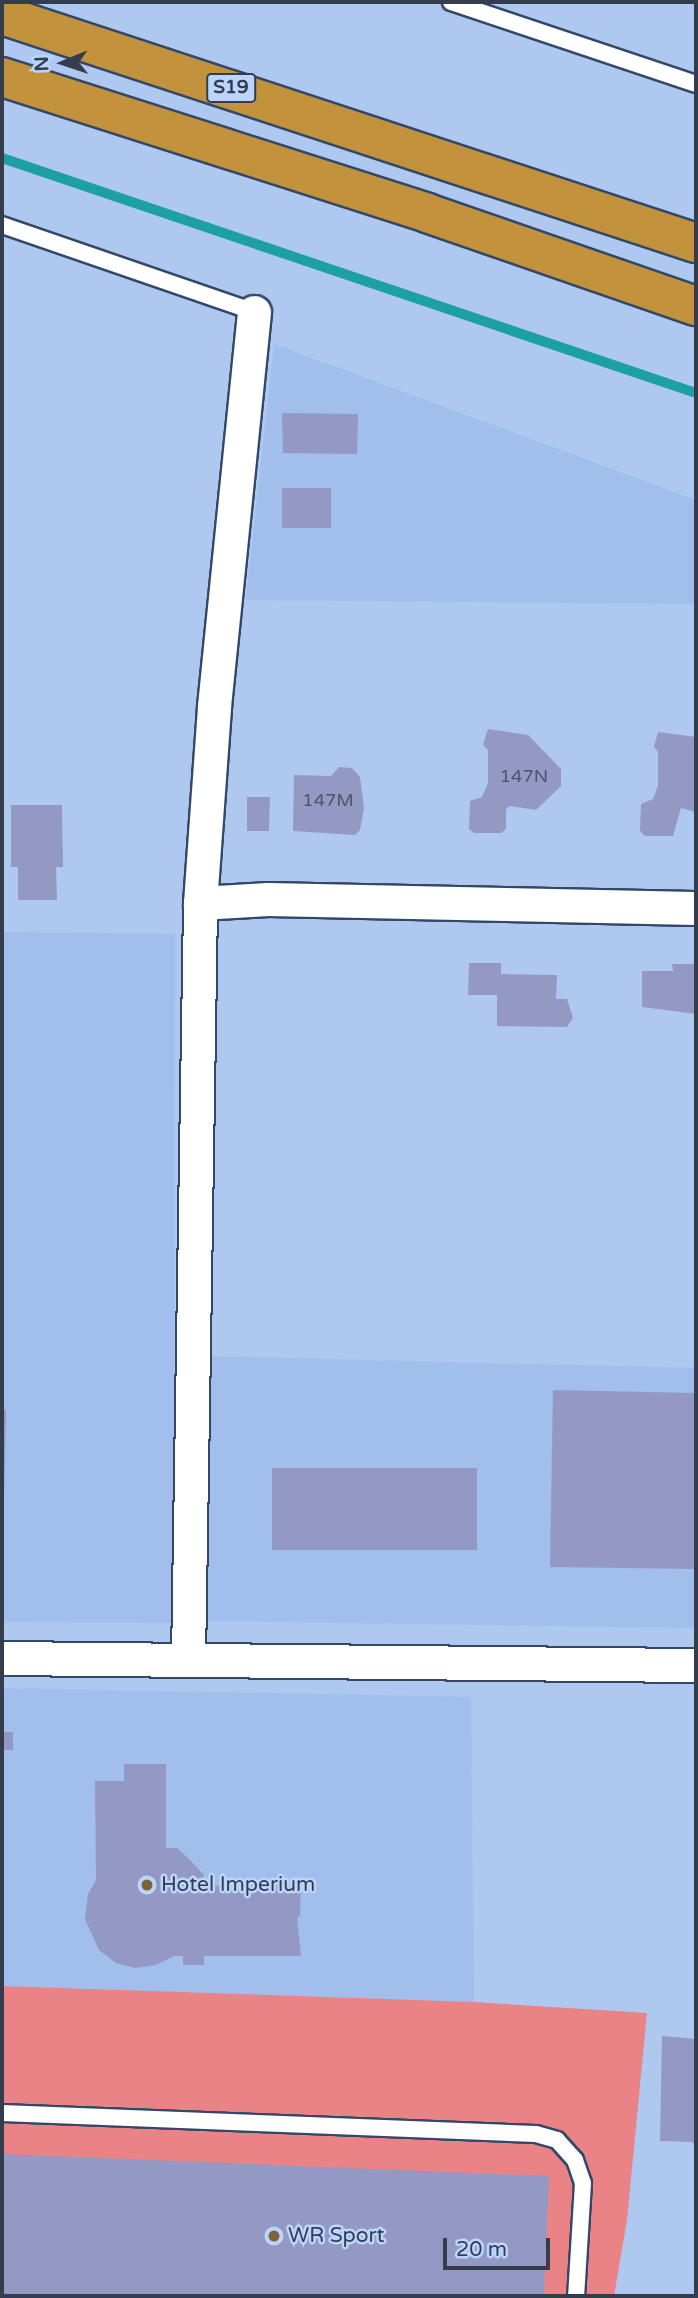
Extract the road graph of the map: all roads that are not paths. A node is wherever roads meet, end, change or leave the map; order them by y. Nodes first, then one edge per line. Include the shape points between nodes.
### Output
1 (451, 2) edge
2 (2, 15) edge
3 (2, 77) edge
4 (696, 84) edge
5 (2, 225) edge
6 (696, 243) edge
7 (696, 306) edge
8 (254, 312) joint
9 (200, 903) junction
10 (696, 908) edge
11 (2, 1658) edge
12 (188, 1660) junction
13 (696, 1665) edge
14 (2, 2113) edge
15 (576, 2296) edge

1 - 4 lane
2 - 6 highway, S19
3 - 7 highway via 427,213
5 - 8 lane
8 - 9 street via 214,706
9 - 10 street via 268,899
9 - 12 street
11 - 12 street
12 - 13 street
14 - 15 lane via 536,2134 557,2140 575,2160 583,2183

